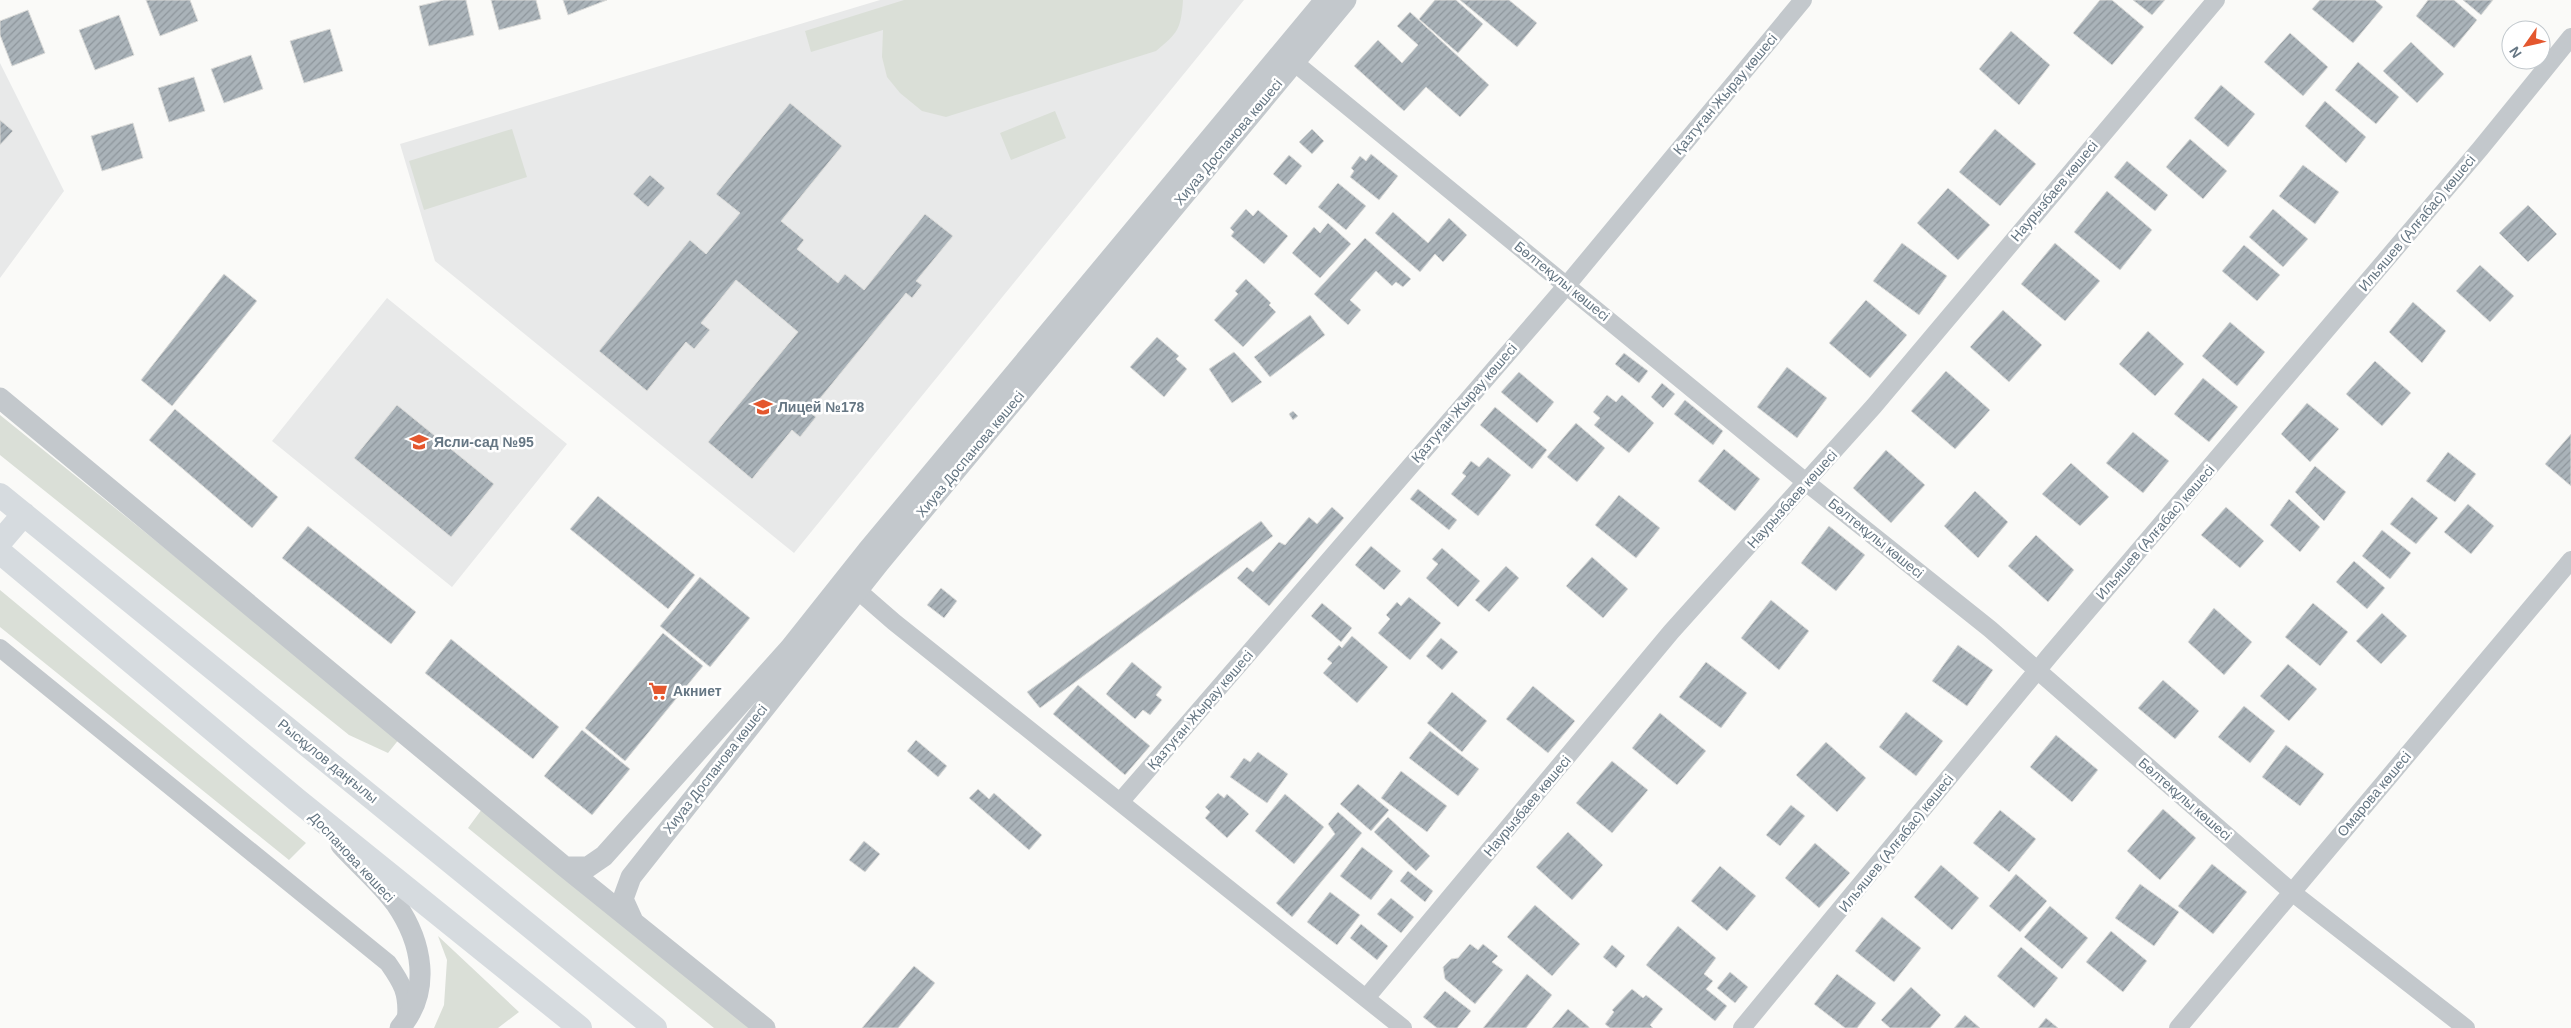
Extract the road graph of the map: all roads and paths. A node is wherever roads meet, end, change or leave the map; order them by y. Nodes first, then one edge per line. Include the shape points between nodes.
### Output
1 (1325, 0) edge
2 (1346, 0) edge
3 (1803, 0) edge
4 (2216, 0) edge
5 (2571, 37) edge
6 (1288, 58) junction
7 (1567, 285) junction
8 (0, 398) edge
9 (1807, 483) junction
10 (0, 495) edge
11 (24, 514) junction
12 (0, 542) edge
13 (0, 552) edge
14 (2571, 560) edge
15 (851, 584) junction
16 (0, 648) edge
17 (2038, 670) junction
18 (297, 800) junction
19 (1120, 802) junction
20 (565, 867) junction
21 (2293, 893) junction
22 (633, 921) junction
23 (1366, 998) junction
24 (403, 1024) edge
25 (580, 1028) edge
26 (656, 1028) edge
27 (765, 1028) edge
28 (1403, 1028) edge
29 (1742, 1028) edge
30 (2178, 1028) edge
31 (2466, 1028) edge

1 - 6 street, Хиуаз Доспанова көшесі
2 - 6 street, Хиуаз Доспанова көшесі
3 - 7 street, Қазтуған Жырау көшесі
4 - 9 street, Наурызбаев көшесі
5 - 17 street, Ильяшев (Алғабас) көшесі
6 - 7 street, Бөлтекұлы көшесі
6 - 15 street, Хиуаз Доспанова көшесі
7 - 9 street, Бөлтекұлы көшесі
7 - 19 street, Қазтуған Жырау көшесі
8 - 20 street
9 - 17 street, Бөлтекұлы көшесі
9 - 23 street, Наурызбаев көшесі via 1671,632
10 - 11 main road, Рысқұлов даңғылы
11 - 12 main road
11 - 26 main road, Рысқұлов даңғылы
13 - 18 main road
14 - 21 street, Омарова көшесі
15 - 19 street
15 - 20 street, Хиуаз Доспанова көшесі via 604,856 588,867
15 - 22 street, Хиуаз Доспанова көшесі via 801,659 631,877 623,899
16 - 24 street via 388,963 408,999
17 - 21 street, Бөлтекұлы көшесі
17 - 29 street, Ильяшев (Алғабас) көшесі
18 - 24 street, Доспанова көшесі via 396,903 409,927 419,950 422,974 417,997
18 - 25 main road
19 - 23 street
20 - 22 street
21 - 30 street, Омарова көшесі
21 - 31 street, Бөлтекұлы көшесі
22 - 27 street
23 - 28 street

